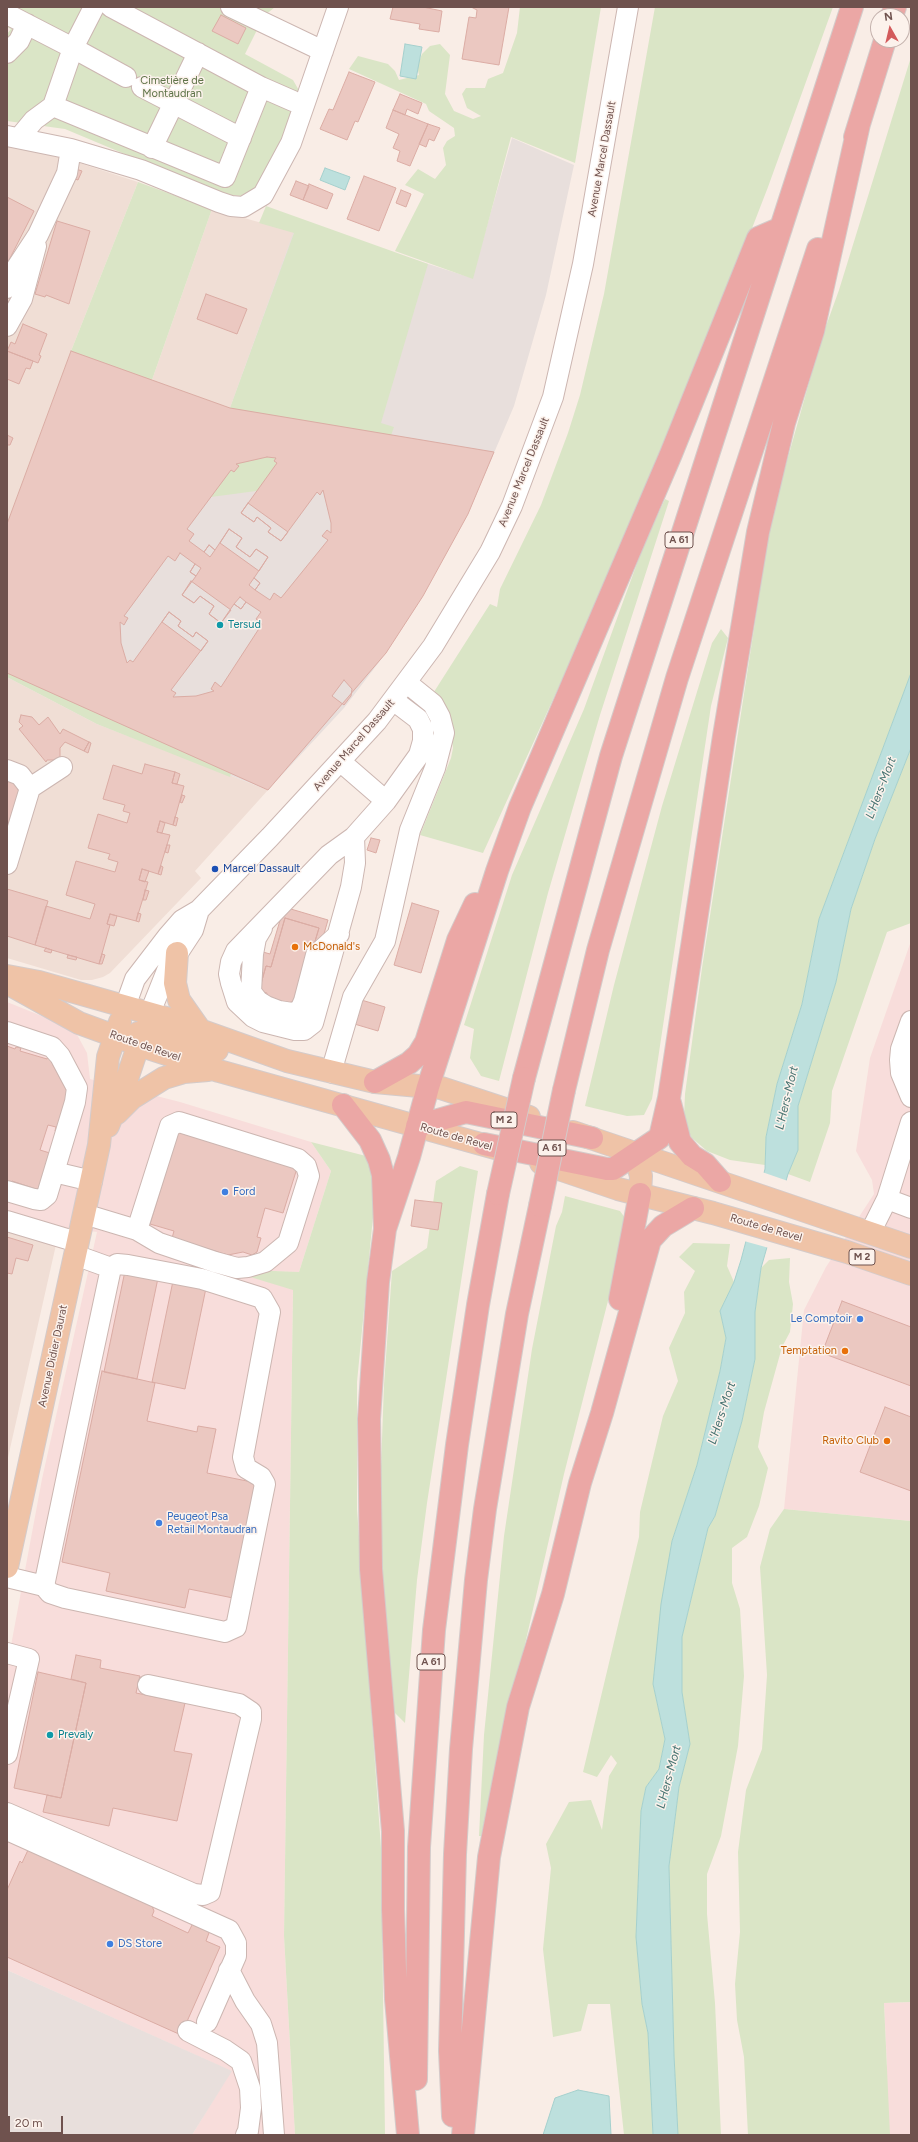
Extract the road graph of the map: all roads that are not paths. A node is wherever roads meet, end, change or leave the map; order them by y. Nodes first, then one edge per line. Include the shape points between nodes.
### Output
1 (94, 7) edge
2 (111, 7) edge
3 (231, 7) edge
4 (338, 7) edge
5 (628, 7) edge
6 (852, 7) edge
7 (7, 14) edge
8 (27, 24) junction
9 (73, 48) junction
10 (882, 48) edge
11 (323, 51) junction
12 (7, 53) edge
13 (198, 53) junction
14 (261, 87) junction
15 (293, 101) dead end
16 (173, 102) junction
17 (53, 106) junction
18 (859, 124) junction
19 (13, 137) edge
20 (241, 138) junction
21 (152, 148) junction
22 (71, 149) junction
23 (781, 228) junction
24 (38, 234) junction
25 (7, 288) edge
26 (7, 326) edge
27 (407, 683) junction
28 (393, 700) junction
29 (341, 762) junction
30 (62, 767) dead end
31 (7, 770) edge
32 (30, 788) junction
33 (386, 801) junction
34 (354, 837) junction
35 (7, 864) edge
36 (497, 871) junction
37 (199, 910) junction
38 (268, 918) junction
39 (339, 934) junction
40 (177, 953) junction
41 (7, 976) edge
42 (7, 979) edge
43 (7, 983) edge
44 (121, 1020) junction
45 (911, 1021) edge
46 (144, 1030) junction
47 (200, 1030) junction
48 (7, 1032) edge
49 (287, 1061) junction
50 (219, 1071) junction
51 (333, 1073) junction
52 (375, 1082) junction
53 (428, 1087) junction
54 (911, 1096) edge
55 (669, 1098) junction
56 (343, 1105) junction
57 (111, 1120) junction
58 (911, 1122) edge
59 (417, 1126) junction
60 (592, 1138) junction
61 (484, 1144) junction
62 (100, 1145) junction
63 (635, 1154) junction
64 (54, 1172) junction
65 (92, 1180) junction
66 (720, 1181) junction
67 (7, 1191) edge
68 (640, 1194) junction
69 (887, 1199) junction
70 (911, 1208) edge
71 (703, 1210) junction
72 (84, 1214) junction
73 (7, 1221) edge
74 (384, 1229) junction
75 (137, 1230) junction
76 (870, 1233) junction
77 (911, 1247) edge
78 (76, 1248) junction
79 (111, 1268) junction
80 (911, 1274) edge
81 (602, 1413) junction
82 (7, 1566) edge
83 (7, 1577) edge
84 (44, 1586) junction
85 (7, 1653) edge
86 (148, 1685) dead end
87 (7, 1754) edge
88 (7, 1813) edge
89 (7, 1830) edge
90 (230, 1970) junction
91 (206, 2022) dead end
92 (188, 2031) dead end
93 (272, 2102) junction
94 (247, 2134) edge
95 (274, 2135) edge
96 (408, 2135) edge
97 (416, 2135) edge
98 (454, 2135) edge
99 (463, 2135) edge

1 - 9 street
2 - 13 street
3 - 11 street
4 - 11 street
5 - 27 street, Avenue Marcel Dassault via 583,264 553,397 512,506 490,552 433,646
6 - 23 highway, A 61
7 - 8 street
8 - 9 street
8 - 12 street via 19,41
9 - 16 street
9 - 17 street
10 - 18 highway, A 61
11 - 22 street via 291,143 274,177 263,194 243,206 219,202 141,170
13 - 14 street
13 - 16 street
14 - 15 street
14 - 20 street
16 - 20 street
16 - 21 street
17 - 19 street
17 - 21 street
18 - 55 highway via 813,331 784,423 758,532
18 - 98 highway, A 61, bridge via 677,678 598,950 564,1090 517,1314 485,1509 461,1749 455,1854 450,2043
19 - 22 street
20 - 21 street via 225,177
22 - 24 street via 67,173
23 - 36 highway via 758,238 671,454 520,807
23 - 97 highway, A 61, bridge via 611,756 524,1078 498,1194 458,1437 434,1630 419,1848 415,2000
24 - 25 street via 15,270
24 - 26 street via 22,299
27 - 28 street, Avenue Marcel Dassault
27 - 51 street via 433,704 444,733 436,768 410,830 385,941 353,997
28 - 29 street, Avenue Marcel Dassault
28 - 33 street via 418,719 423,729 423,741 419,755
29 - 33 street
29 - 37 street, Avenue Marcel Dassault
30 - 32 street
31 - 32 street via 20,775
32 - 35 street
33 - 34 street
34 - 38 street via 329,855
34 - 39 street via 355,863
36 - 52 highway via 472,908 458,940 426,1042 410,1063
36 - 53 highway
37 - 40 street, Avenue Marcel Dassault via 193,930
37 - 44 street, Avenue Marcel Dassault via 182,920 145,964 135,979
38 - 39 street via 256,938 252,992 258,1001 279,1011 292,1013 300,1010 316,955
38 - 39 street via 236,951 229,974 231,983 237,1002 252,1017 295,1030 304,1030 313,1023
40 - 46 street, Avenue Marcel Dassault via 168,968
40 - 47 main road via 177,993 187,1014
41 - 44 main road, Route de Revel / M 2 via 39,982
42 - 44 main road, M 2
43 - 44 main road, Route de Revel / M 2 via 79,1023
44 - 46 main road, Route de Revel / M 2
44 - 46 main road, Route de Revel / M 2
44 - 62 main road, Avenue Didier Daurat via 108,1057
45 - 54 street via 901,1049 900,1060 901,1073
46 - 47 main road, Route de Revel / M 2
46 - 49 main road, M 2 via 264,1062
46 - 50 main road, Route de Revel / M 2
46 - 57 main road, Avenue Didier Daurat
47 - 49 main road, Route de Revel / M 2
48 - 64 street via 52,1047 60,1056 77,1088
49 - 51 main road, Route de Revel / M 2
50 - 56 main road, Route de Revel / M 2
50 - 57 main road, Avenue Didier Daurat via 198,1070 171,1076 132,1098
51 - 52 main road, Route de Revel / M 2
52 - 53 main road, Route de Revel / M 2
53 - 59 highway
53 - 60 main road, Route de Revel / M 2 via 441,1088
55 - 63 highway via 659,1138
55 - 66 highway via 680,1142
56 - 59 main road, Route de Revel / M 2
56 - 74 highway via 370,1140 379,1160 383,1175
57 - 62 main road, Avenue Didier Daurat
58 - 69 street
59 - 60 highway, M 2 via 466,1112
59 - 61 main road, Route de Revel / M 2
59 - 74 highway
60 - 63 main road, Route de Revel / M 2
61 - 63 highway, M 2 via 607,1169 613,1169
61 - 68 main road, Route de Revel / M 2
62 - 65 main road, Avenue Didier Daurat
63 - 66 main road, Route de Revel / M 2
63 - 68 main road via 641,1176
64 - 65 street
64 - 67 street via 47,1195 41,1200
65 - 72 main road, Avenue Didier Daurat
66 - 76 main road, Route de Revel / M 2
68 - 71 main road, Route de Revel / M 2
68 - 81 highway
69 - 70 street
69 - 76 street
71 - 80 main road, Route de Revel / M 2 via 812,1241
71 - 81 highway via 662,1226 650,1240
72 - 75 street
72 - 78 main road, Avenue Didier Daurat
73 - 78 street
74 - 96 highway via 369,1419 370,1569 393,1831 396,1999
75 - 75 street via 159,1243 237,1268 265,1262 288,1242 309,1176 306,1166 298,1159 179,1122 170,1126
76 - 77 main road, Route de Revel / M 2
78 - 79 street
78 - 82 main road, Avenue Didier Daurat
79 - 84 street
79 - 84 street via 117,1264 128,1265 202,1280 262,1298 270,1312 243,1457 246,1468 261,1477 265,1484 236,1627 225,1632 65,1598 50,1593
81 - 99 highway via 580,1483 553,1594 518,1707 489,1857
83 - 84 street
85 - 87 street via 29,1659
86 - 88 street via 239,1704 250,1712 251,1719 210,1892 203,1895 194,1894
89 - 90 street via 229,1930 236,1943 236,1956
90 - 91 street
90 - 93 street via 245,2001 261,2024 268,2043
92 - 94 street via 226,2050 241,2061 250,2088
93 - 94 street
93 - 95 street

